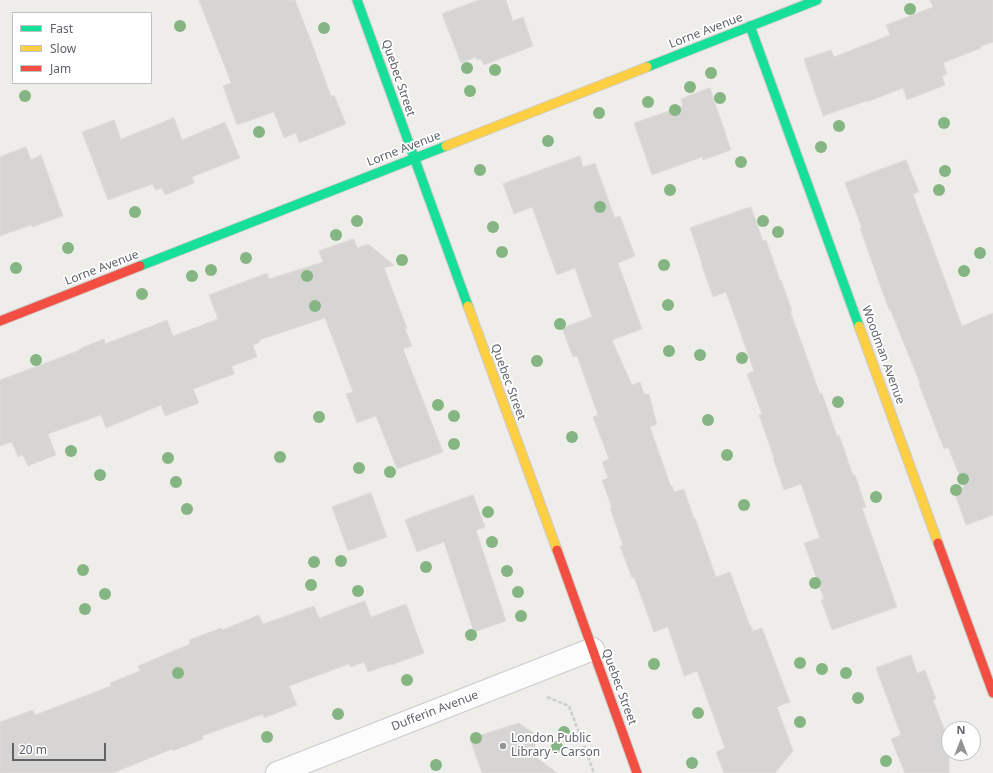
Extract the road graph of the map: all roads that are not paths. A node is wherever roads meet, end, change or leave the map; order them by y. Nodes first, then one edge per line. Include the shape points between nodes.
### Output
1 (357, 0) edge
2 (817, 0) edge
3 (750, 26) junction
4 (413, 158) junction
5 (0, 321) edge
6 (593, 649) junction
7 (993, 693) edge
8 (277, 773) edge
9 (637, 773) edge

1 - 4 street, Quebec Street
2 - 3 street, Lorne Avenue
3 - 4 street, Lorne Avenue
3 - 7 street, Woodman Avenue
4 - 5 street, Lorne Avenue
4 - 6 street, Quebec Street
6 - 8 street, Dufferin Avenue
6 - 9 street, Quebec Street

